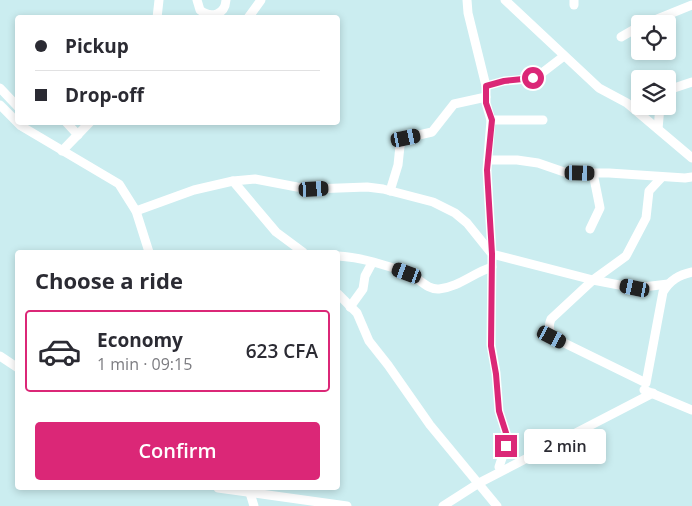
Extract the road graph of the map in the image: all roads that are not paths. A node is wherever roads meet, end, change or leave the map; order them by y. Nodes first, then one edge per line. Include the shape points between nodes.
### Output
1 (159, 0) edge
2 (197, 0) edge
3 (226, 0) edge
4 (261, 0) edge
5 (467, 0) edge
6 (505, 0) edge
7 (692, 5) edge
8 (200, 10) junction
9 (225, 14) edge
10 (157, 15) edge
11 (196, 15) edge
12 (250, 15) edge
13 (667, 15) edge
14 (631, 31) edge
15 (621, 37) dead end
16 (564, 56) junction
17 (692, 82) edge
18 (486, 86) junction
19 (676, 87) edge
20 (0, 88) edge
21 (486, 97) junction
22 (15, 104) edge
23 (0, 105) edge
24 (659, 115) edge
25 (15, 119) edge
26 (492, 120) junction
27 (544, 120) dead end
28 (23, 125) edge
29 (69, 125) edge
30 (87, 125) edge
31 (658, 129) junction
32 (78, 135) junction
33 (62, 151) junction
34 (692, 158) edge
35 (488, 160) junction
36 (593, 173) junction
37 (662, 177) junction
38 (692, 177) edge
39 (233, 181) junction
40 (390, 191) junction
41 (136, 211) junction
42 (590, 229) dead end
43 (148, 250) edge
44 (300, 250) edge
45 (492, 254) junction
46 (340, 256) edge
47 (372, 263) junction
48 (492, 268) junction
49 (692, 272) edge
50 (593, 280) junction
51 (668, 284) junction
52 (340, 296) edge
53 (350, 307) junction
54 (0, 356) edge
55 (15, 366) edge
56 (692, 410) edge
57 (499, 467) dead end
58 (479, 484) junction
59 (231, 490) edge
60 (250, 493) junction
61 (254, 506) edge
62 (347, 506) edge
63 (443, 506) edge
64 (497, 506) edge

1 - 10 street
2 - 8 street
3 - 9 street
4 - 12 street
5 - 18 street
6 - 16 street
7 - 13 street
8 - 9 street via 209,15
8 - 11 street
14 - 15 street
16 - 18 street via 538,76
16 - 31 street via 599,88 627,103
17 - 19 street
18 - 21 street
20 - 22 street
21 - 26 street
21 - 40 street via 454,104 432,132 402,141
23 - 25 street
24 - 31 street
26 - 27 street
26 - 35 street
28 - 33 street
29 - 32 street
30 - 32 street
31 - 34 street
32 - 33 street
33 - 41 street via 119,184
35 - 36 street via 518,160 567,173
35 - 45 street
36 - 37 street
36 - 42 street via 600,208
37 - 38 street
37 - 50 street via 649,191 646,218 626,256
39 - 40 street via 255,179 314,189 368,187
39 - 41 street via 194,190
39 - 44 street via 276,232
40 - 45 street via 433,202 456,213
41 - 43 street
45 - 48 street
45 - 50 street
46 - 47 street
47 - 48 street via 407,273 433,289 455,286 478,272
47 - 53 street via 363,289
48 - 57 street via 491,346 499,411 507,436
49 - 51 street
50 - 51 street via 635,288
50 - 51 street via 551,320 549,332 552,337 646,383 663,292
52 - 53 street
53 - 58 street via 360,318 369,341 430,426
54 - 55 street
56 - 58 street via 649,391
58 - 63 street
58 - 64 street
59 - 60 street
60 - 61 street
60 - 62 street

